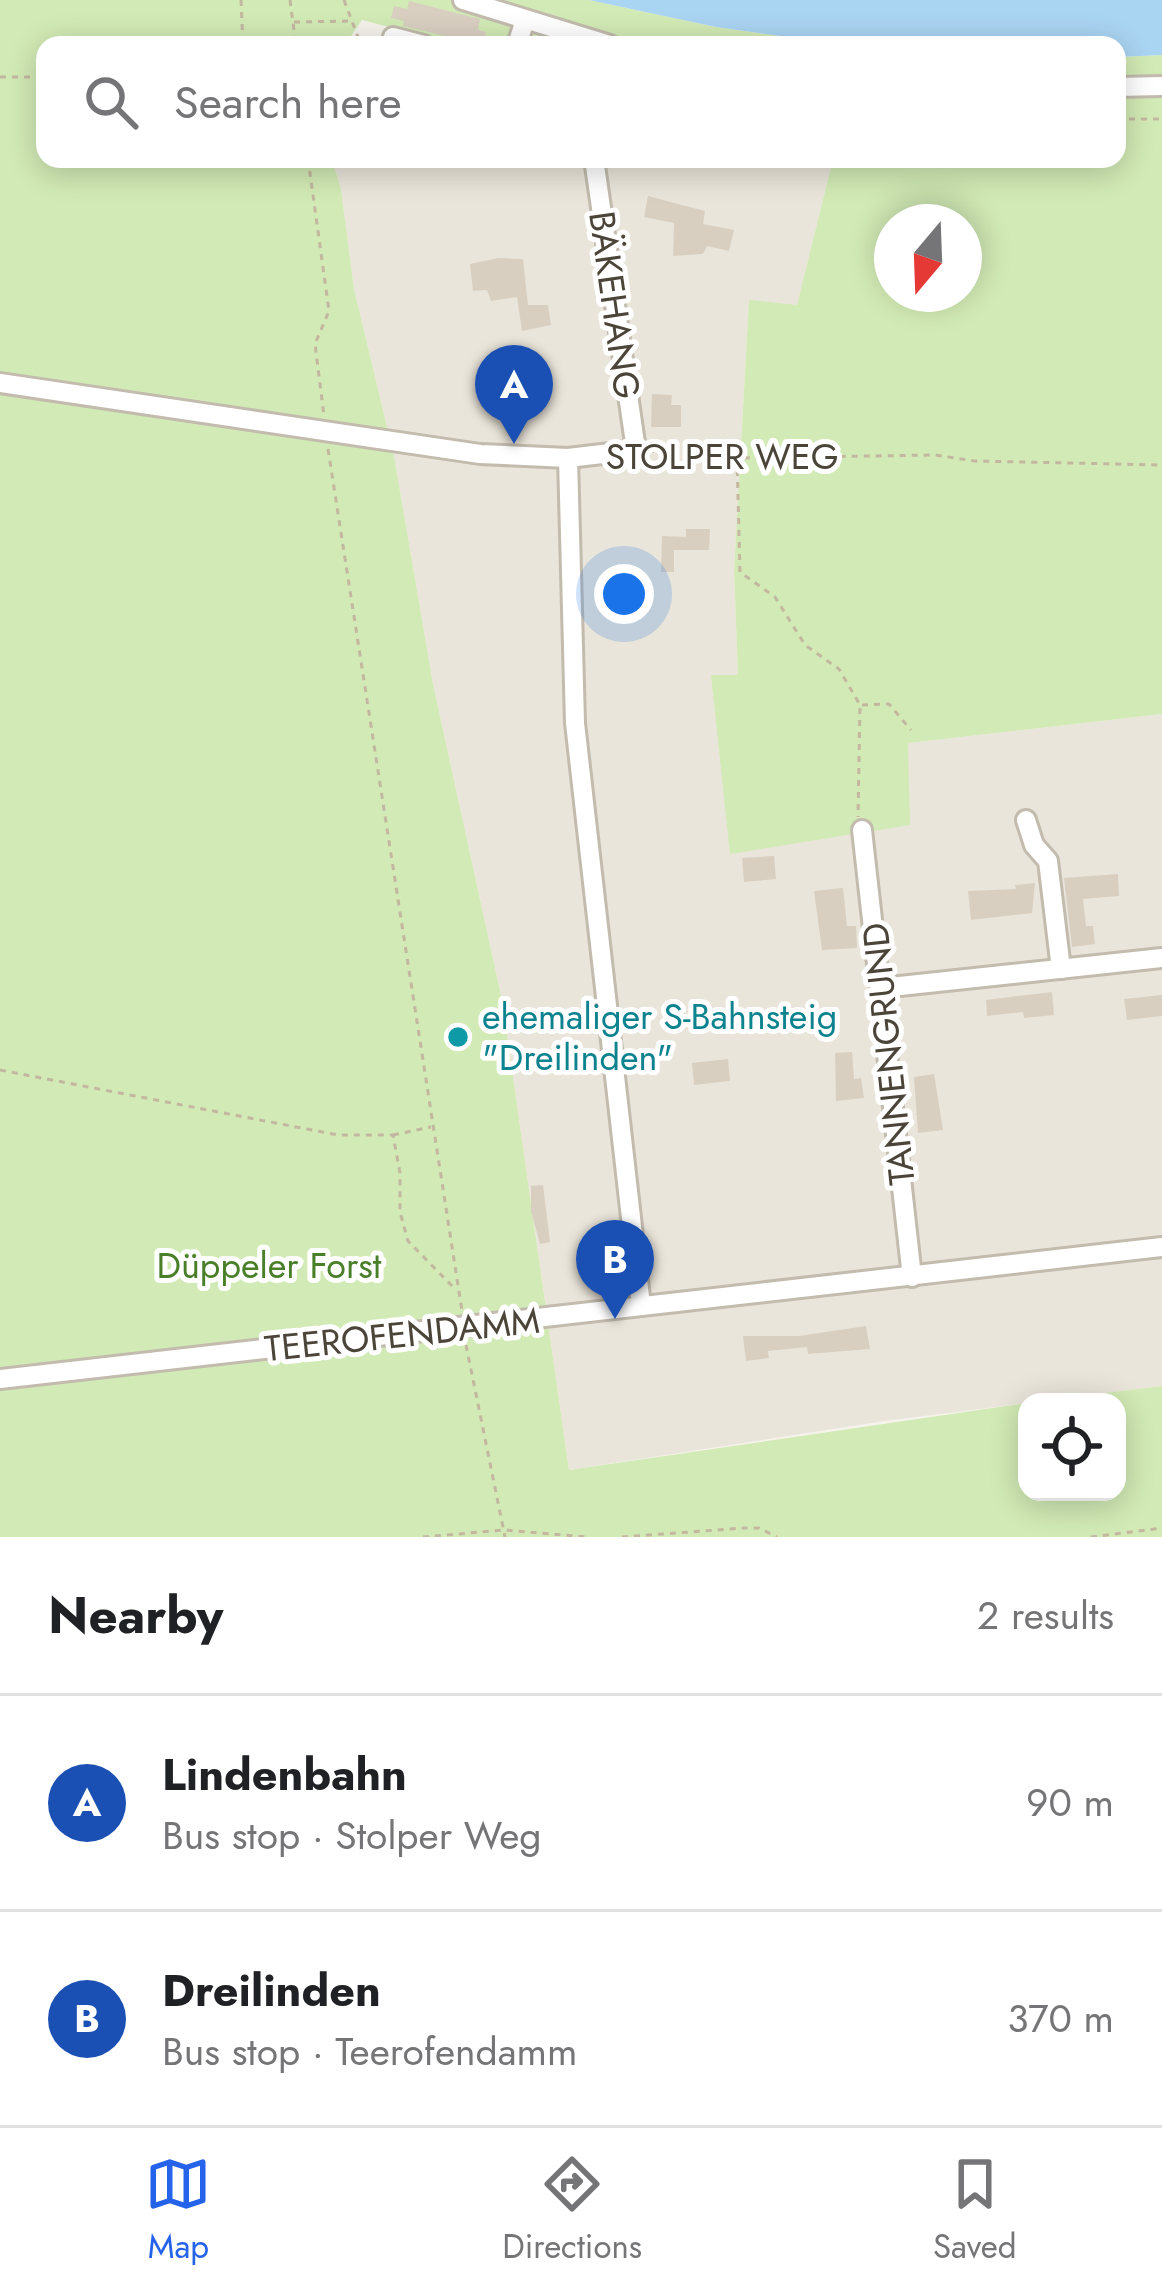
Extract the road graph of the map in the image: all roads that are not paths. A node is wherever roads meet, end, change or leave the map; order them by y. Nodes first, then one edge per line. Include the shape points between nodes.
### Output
1 (463, 0) edge
2 (525, 20) junction
3 (520, 36) edge
4 (579, 36) edge
5 (1162, 86) edge
6 (1126, 87) edge
7 (595, 168) edge
8 (0, 383) edge
9 (636, 451) joint
10 (568, 458) junction
11 (1026, 820) dead end
12 (862, 830) road end
13 (1162, 958) edge
14 (1061, 969) junction
15 (881, 988) junction
16 (1162, 1247) edge
17 (912, 1277) junction
18 (641, 1306) junction
19 (0, 1379) edge

1 - 2 street
2 - 3 street
2 - 4 street
5 - 6 street
7 - 9 street, BÄKEHANG
8 - 10 street, STOLPER WEG via 480,454
9 - 10 street, STOLPER WEG
10 - 18 street via 578,766
11 - 14 street via 1048,861
12 - 15 street, TANNENGRUND
13 - 14 street
14 - 15 street
15 - 17 street, TANNENGRUND
16 - 17 street, TEEROFENDAMM
17 - 18 street, TEEROFENDAMM
18 - 19 street, TEEROFENDAMM

